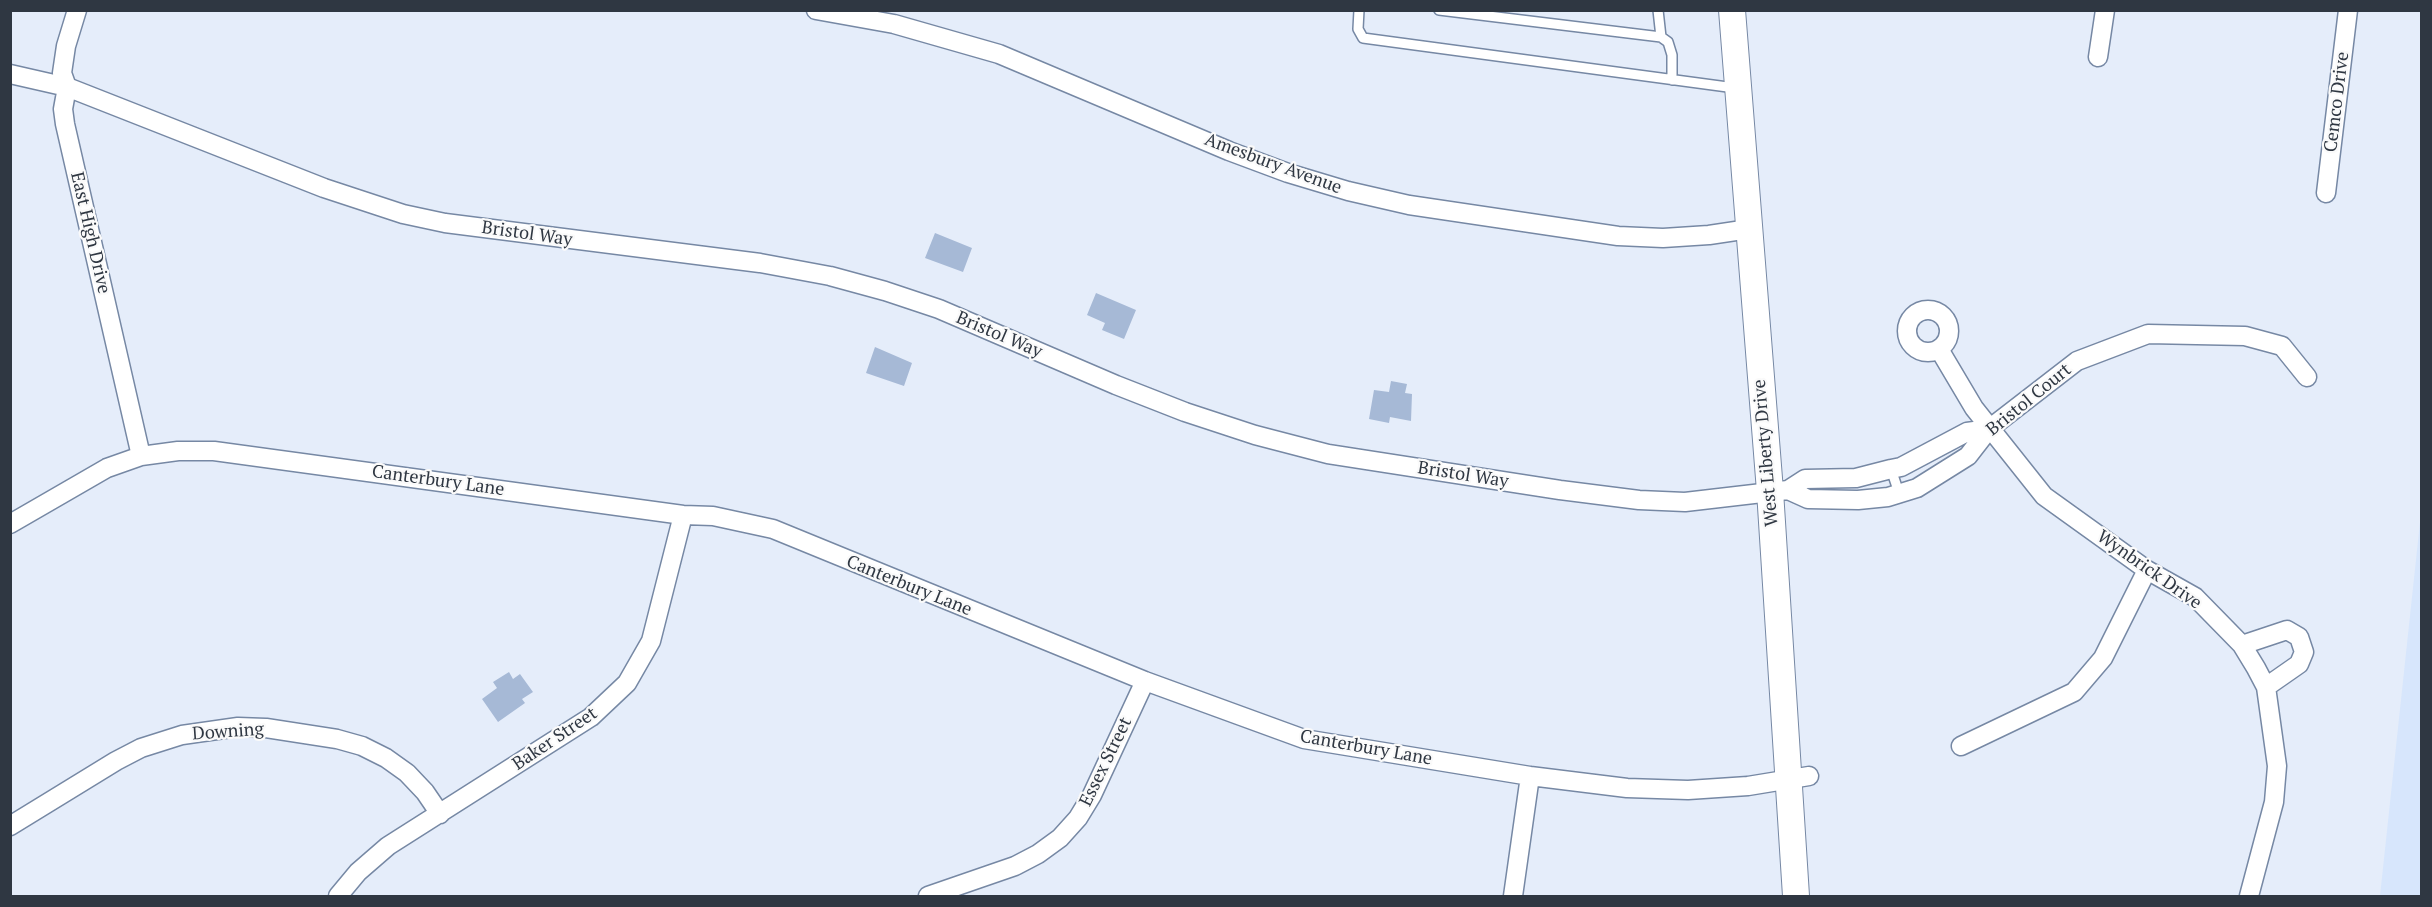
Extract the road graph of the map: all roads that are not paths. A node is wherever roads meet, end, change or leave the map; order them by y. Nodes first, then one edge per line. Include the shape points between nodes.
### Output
1 (77, 10) edge
2 (816, 10) edge
3 (1439, 10) edge
4 (1658, 10) edge
5 (1732, 10) edge
6 (2105, 10) edge
7 (2348, 10) edge
8 (1358, 11) edge
9 (1661, 37) junction
10 (2098, 57) dead end
11 (10, 74) edge
12 (1672, 80) junction
13 (67, 87) junction
14 (1738, 88) junction
15 (2326, 193) dead end
16 (1749, 229) junction
17 (1939, 349) dead end
18 (2307, 376) dead end
19 (1989, 429) junction
20 (1937, 449) junction
21 (141, 456) junction
22 (1891, 469) junction
23 (1948, 469) junction
24 (1856, 478) junction
25 (1779, 491) junction
26 (1899, 493) junction
27 (1858, 500) junction
28 (683, 515) junction
29 (10, 524) edge
30 (2147, 570) junction
31 (2242, 645) junction
32 (1145, 681) junction
33 (2266, 687) junction
34 (1961, 746) dead end
35 (1530, 776) junction
36 (1799, 778) junction
37 (440, 814) junction
38 (10, 826) edge
39 (338, 897) edge
40 (928, 897) edge
41 (1513, 897) edge
42 (1796, 897) edge
43 (2249, 897) edge

1 - 13 street, East High Drive via 62,73
2 - 16 street, Amesbury Avenue via 894,24 999,54 1239,155 1368,196 1618,236 1686,237
3 - 9 lane
4 - 9 lane
5 - 14 main road, West Liberty Drive
6 - 10 street
7 - 15 street, Cemco Drive
8 - 12 lane via 1358,29 1363,38
9 - 12 lane via 1670,48
11 - 13 street, Bristol Way
12 - 14 lane
13 - 21 street, East High Drive via 65,124
13 - 25 street, Bristol Way via 324,188 404,214 445,223 760,263 885,291 939,309 1185,412 1328,454 1639,500 1685,501
14 - 16 main road, West Liberty Drive
16 - 25 main road, West Liberty Drive
17 - 19 street, Wynbrick Drive
18 - 19 street, Bristol Court via 2282,346 2245,336 2148,334 2077,361
19 - 20 street, Bristol Way via 1967,432
19 - 23 street, Bristol Court via 1968,456
19 - 30 street, Wynbrick Drive via 2044,496
20 - 22 street, Bristol Way
20 - 23 lane
21 - 28 street, Canterbury Lane via 214,451
21 - 29 street, Canterbury Lane via 99,472
22 - 24 street, Bristol Way
22 - 26 lane
23 - 26 street, Bristol Court via 1917,488
24 - 25 street, Bristol Way via 1805,479
24 - 27 lane
25 - 27 street, Bristol Court via 1808,499
25 - 36 main road, West Liberty Drive
26 - 27 street, Bristol Court
28 - 32 street, Canterbury Lane via 743,521 773,529
28 - 37 street, Baker Street via 651,641 627,683 591,717
30 - 31 street, Wynbrick Drive via 2195,597
30 - 34 street via 2103,658 2074,692
31 - 33 street, Wynbrick Drive
31 - 33 street via 2287,630 2299,637 2304,652 2299,664
32 - 35 street, Canterbury Lane via 1304,739
32 - 40 street, Essex Street via 1092,795 1060,838 1015,867
33 - 43 street, Wynbrick Drive via 2277,766 2274,802
35 - 36 street, Canterbury Lane via 1627,788 1688,790
35 - 41 street
36 - 42 main road, West Liberty Drive
37 - 38 street, Downing via 407,773 362,746 337,739 238,727 182,735 141,748
37 - 39 street, Baker Street via 388,846 358,872

